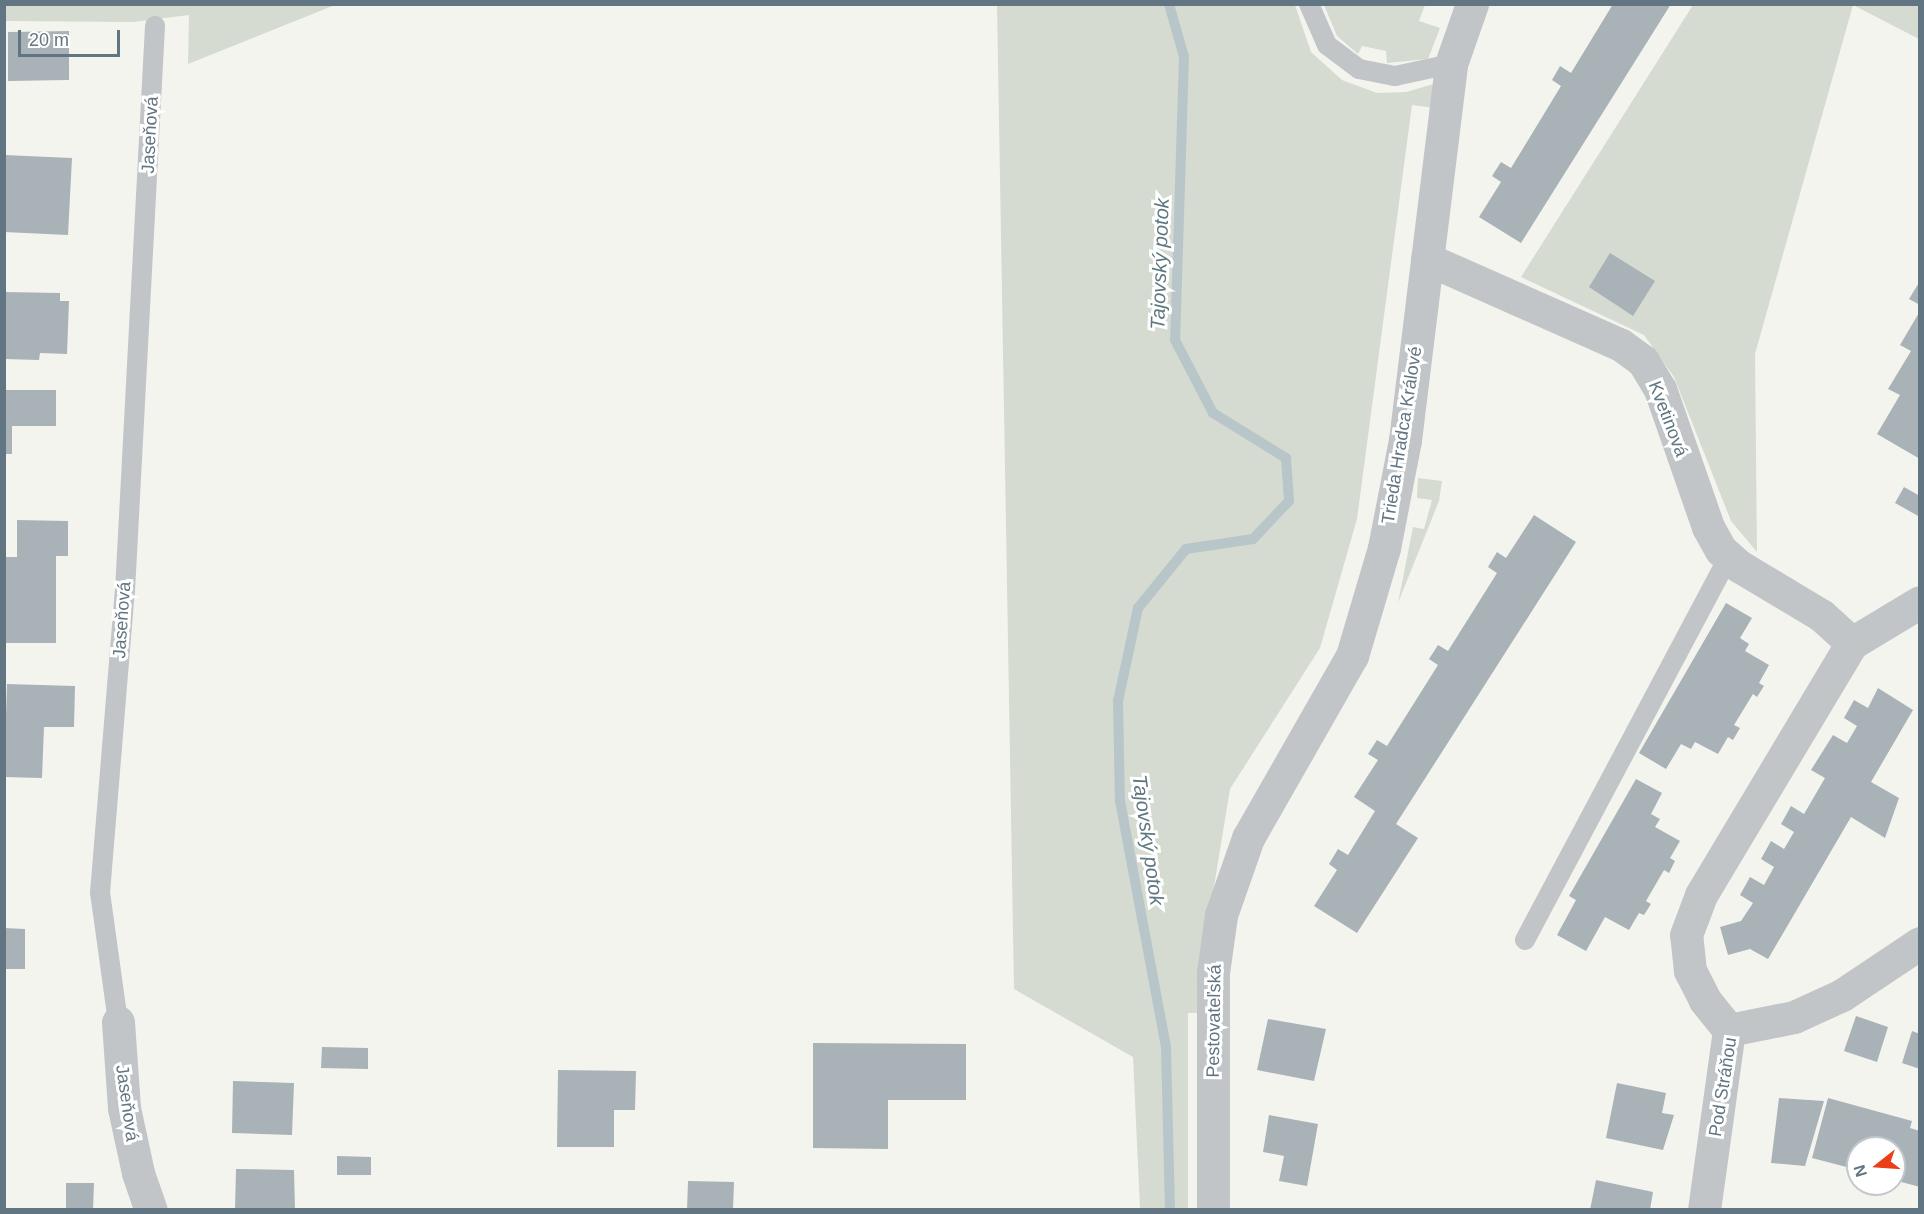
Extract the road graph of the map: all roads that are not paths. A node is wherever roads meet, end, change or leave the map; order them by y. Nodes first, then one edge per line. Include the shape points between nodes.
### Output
1 (1309, 4) edge
2 (1472, 4) edge
3 (155, 26) dead end
4 (1451, 64) junction
5 (1427, 259) junction
6 (1729, 557) junction
7 (1920, 602) edge
8 (1852, 643) junction
9 (1248, 838) joint
10 (1525, 940) dead end
11 (1920, 943) edge
12 (118, 1022) joint
13 (1729, 1030) junction
14 (151, 1209) edge
15 (1213, 1209) edge
16 (1704, 1209) edge

1 - 4 lane via 1327,45 1359,69 1395,76
2 - 4 street, Trieda Hradca Králové
3 - 12 lane, Jaseňová via 125,591 100,893
4 - 5 street, Trieda Hradca Králové
5 - 6 street, Kvetinová via 1621,345 1643,361 1660,389 1708,527
5 - 9 street, Trieda Hradca Králové via 1404,440 1386,537 1352,656
6 - 8 street, Kvetinová via 1821,615
6 - 10 lane
7 - 8 street
8 - 13 street via 1701,895 1686,935 1690,971 1704,1000
9 - 15 street, Pestovateľská via 1221,915 1213,973
11 - 13 street, Pod Stráňou via 1842,996 1794,1017
12 - 14 street, Jaseňová via 124,1108 138,1173
13 - 16 street, Pod Stráňou

